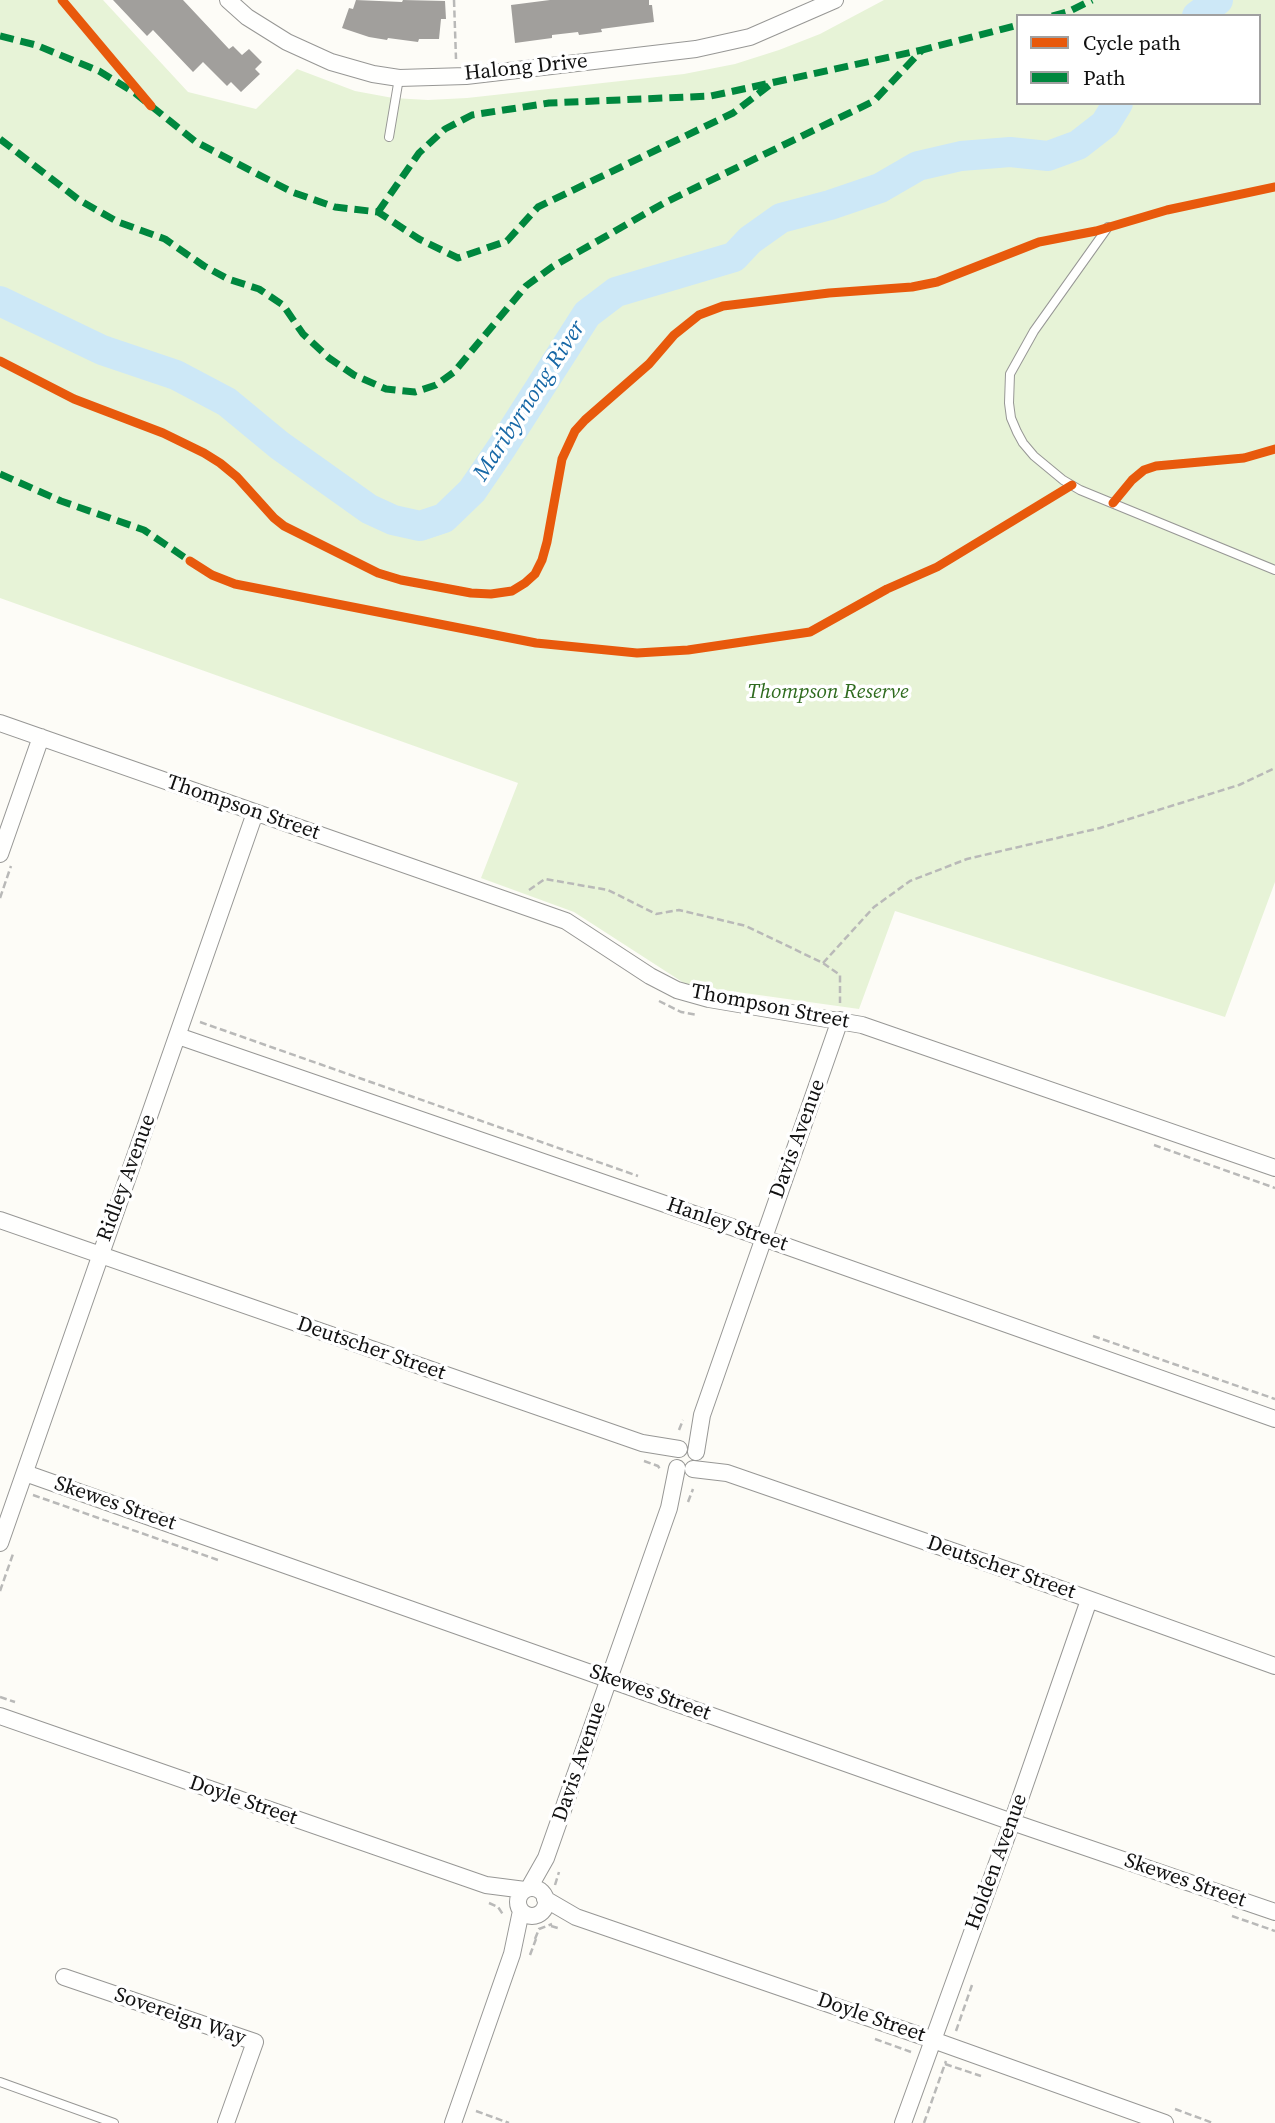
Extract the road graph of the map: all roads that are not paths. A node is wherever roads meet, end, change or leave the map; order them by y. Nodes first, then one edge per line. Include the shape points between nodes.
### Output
1 (228, 0) edge
2 (835, 0) edge
3 (399, 78) junction
4 (389, 137) dead end
5 (1108, 227) dead end
6 (1275, 570) edge
7 (0, 723) edge
8 (41, 737) junction
9 (255, 813) junction
10 (0, 854) edge
11 (840, 1012) junction
12 (178, 1036) junction
13 (1275, 1168) edge
14 (0, 1220) edge
15 (763, 1238) junction
16 (100, 1255) junction
17 (1275, 1419) edge
18 (686, 1459) junction
19 (25, 1473) junction
20 (0, 1543) edge
21 (1089, 1600) junction
22 (1275, 1666) edge
23 (609, 1678) junction
24 (0, 1716) edge
25 (1012, 1822) junction
26 (537, 1904) junction
27 (1275, 1912) edge
28 (64, 1977) dead end
29 (935, 2033) junction
30 (0, 2082) edge
31 (1170, 2116) edge
32 (457, 2122) edge
33 (114, 2123) edge
34 (226, 2123) edge
35 (902, 2123) edge

1 - 3 street, Halong Drive via 287,42 331,62
2 - 3 street, Halong Drive via 750,37 696,49 466,76
3 - 4 lane
5 - 6 lane via 1034,331 1010,374 1009,402 1017,432 1048,468 1080,489
7 - 8 street, Thompson Street
8 - 9 street, Thompson Street
8 - 10 street
9 - 11 street, Thompson Street via 566,921 677,990 709,999
9 - 12 street, Ridley Avenue
11 - 13 street, Thompson Street via 862,1025
11 - 15 street, Davis Avenue
12 - 15 street, Hanley Street
12 - 16 street, Ridley Avenue
14 - 16 street, Deutscher Street
15 - 17 street, Hanley Street
15 - 18 street, Davis Avenue
16 - 18 street, Deutscher Street
16 - 19 street, Ridley Avenue
18 - 21 street, Deutscher Street
18 - 23 street, Davis Avenue
19 - 20 street, Ridley Avenue
19 - 23 street, Skewes Street
21 - 22 street, Deutscher Street
21 - 25 street, Holden Avenue
23 - 25 street, Skewes Street
23 - 26 street, Davis Avenue via 546,1858
24 - 26 street, Doyle Street
25 - 27 street, Skewes Street
25 - 29 street, Holden Avenue
26 - 29 street, Doyle Street
26 - 32 street, Davis Avenue via 512,1954
28 - 34 street, Sovereign Way via 255,2042
29 - 31 street, Doyle Street
29 - 35 street, Holden Avenue
30 - 33 lane

